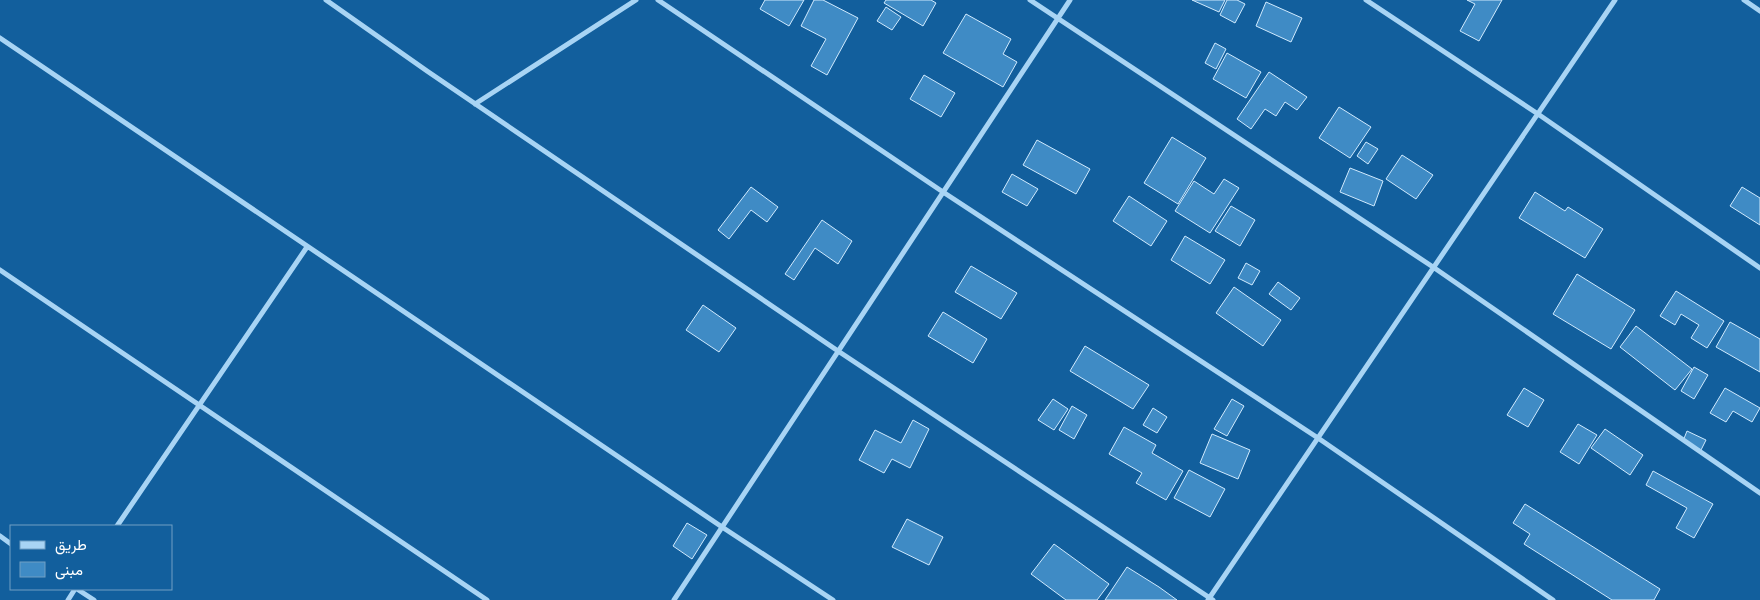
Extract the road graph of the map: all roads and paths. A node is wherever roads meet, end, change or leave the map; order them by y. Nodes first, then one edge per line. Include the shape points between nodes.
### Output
1 (326, 0) edge
2 (636, 0) edge
3 (658, 0) edge
4 (1030, 0) edge
5 (1070, 0) edge
6 (1366, 0) edge
7 (1615, 0) edge
8 (1744, 0) edge
9 (1760, 11) edge
10 (1058, 18) junction
11 (0, 38) edge
12 (475, 104) junction
13 (1538, 114) junction
14 (943, 192) junction
15 (307, 246) junction
16 (1433, 268) junction
17 (1760, 268) edge
18 (0, 270) edge
19 (838, 351) junction
20 (199, 405) junction
21 (1318, 438) junction
22 (1760, 493) edge
23 (118, 525) edge
24 (722, 527) junction
25 (78, 590) edge
26 (1210, 599) edge
27 (94, 600) edge
28 (487, 600) edge
29 (674, 600) edge
30 (833, 600) edge
31 (1553, 600) edge

1 - 12 street
2 - 12 street
3 - 14 street
4 - 10 street
5 - 10 street
6 - 13 street
7 - 13 street
8 - 9 street
10 - 14 street
10 - 16 street
11 - 15 street
12 - 19 street
13 - 16 street
13 - 17 street
14 - 19 street
14 - 21 street
15 - 20 street
15 - 24 street
16 - 21 street
16 - 22 street
18 - 20 street
19 - 24 street
19 - 26 street
20 - 23 street
20 - 28 street
21 - 26 street
21 - 31 street
24 - 29 street
24 - 30 street
25 - 27 street

